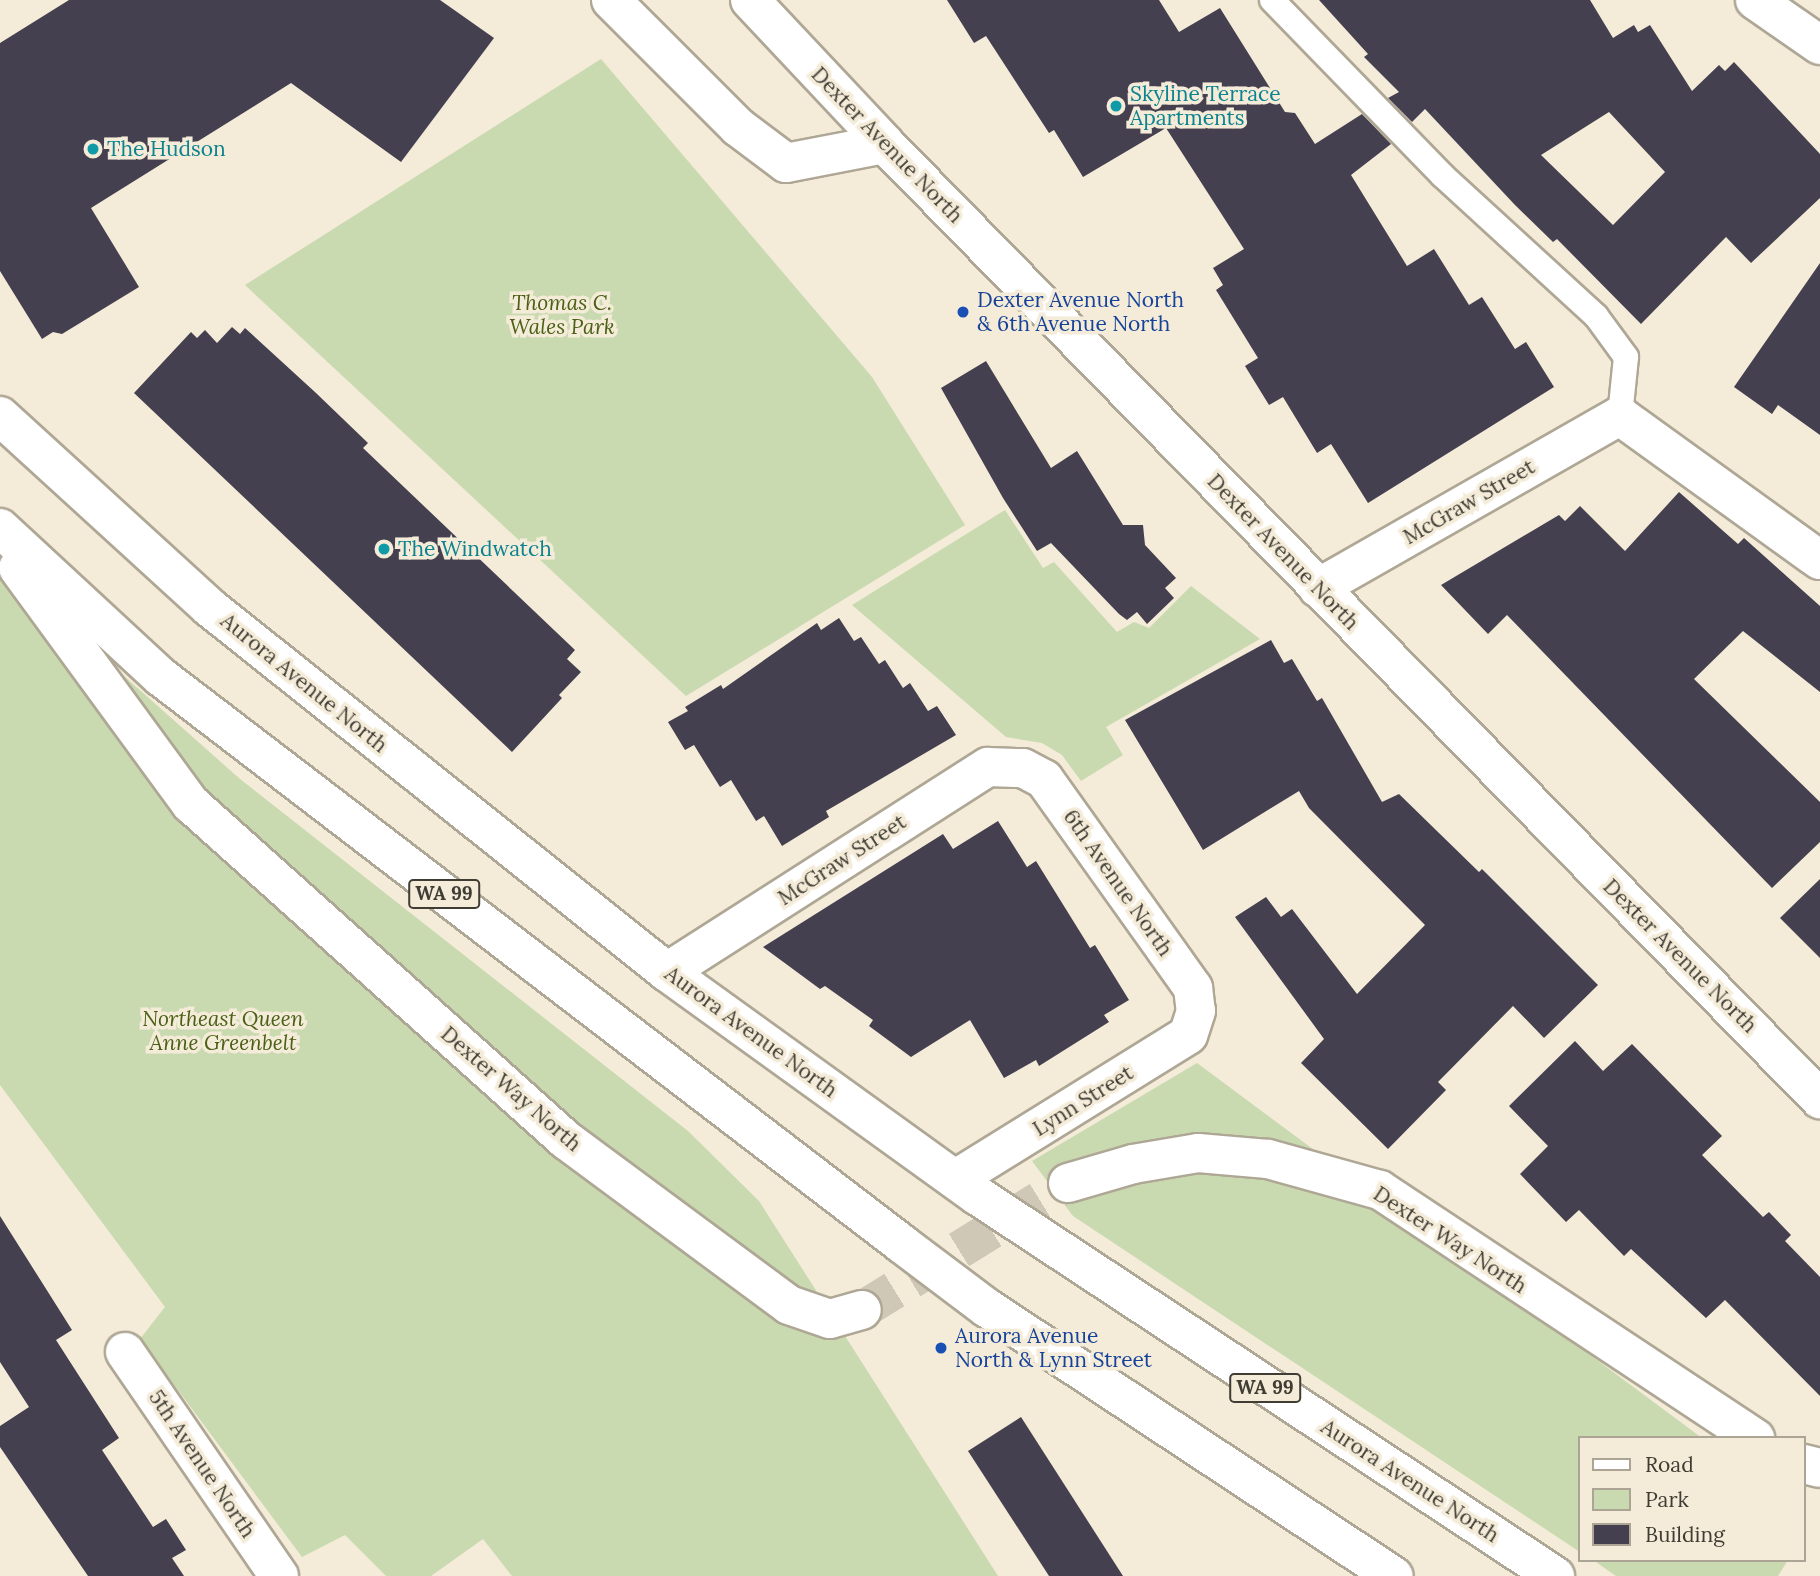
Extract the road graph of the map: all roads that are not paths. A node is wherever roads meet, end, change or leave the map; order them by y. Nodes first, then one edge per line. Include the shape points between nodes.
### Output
1 (611, 0) edge
2 (750, 0) edge
3 (1272, 0) edge
4 (1755, 0) edge
5 (1820, 45) edge
6 (885, 144) junction
7 (0, 416) edge
8 (1620, 416) junction
9 (0, 528) edge
10 (0, 544) edge
11 (1820, 560) edge
12 (1318, 588) junction
13 (1023, 768) joint
14 (667, 972) junction
15 (1196, 1011) joint
16 (1820, 1099) edge
17 (956, 1179) junction
18 (1068, 1184) tunnel mouth
19 (862, 1310) tunnel mouth
20 (125, 1352) dead end
21 (1752, 1436) edge
22 (279, 1576) edge
23 (1394, 1576) edge
24 (1555, 1576) edge

1 - 6 main road via 738,127 786,163
2 - 6 main road, Dexter Avenue North
3 - 8 lane via 1442,175 1596,316 1626,357
4 - 5 main road
6 - 12 main road, Dexter Avenue North
7 - 14 main road, Aurora Avenue North / WA 99 via 209,607
8 - 11 main road
8 - 12 main road, McGraw Street
9 - 23 main road, WA 99 via 162,677 891,1236 998,1315
10 - 19 main road, Dexter Way North via 191,804 566,1140 789,1305 830,1319
12 - 16 main road, Dexter Avenue North
13 - 14 main road, McGraw Street via 988,767
13 - 15 main road, 6th Avenue North via 1044,779 1193,988
14 - 17 main road, Aurora Avenue North / WA 99
15 - 17 main road, Lynn Street via 1188,1035
17 - 24 main road, Aurora Avenue North / WA 99 via 1191,1340
18 - 21 main road, Dexter Way North via 1133,1164 1198,1153 1268,1159 1380,1190
20 - 22 main road, 5th Avenue North

